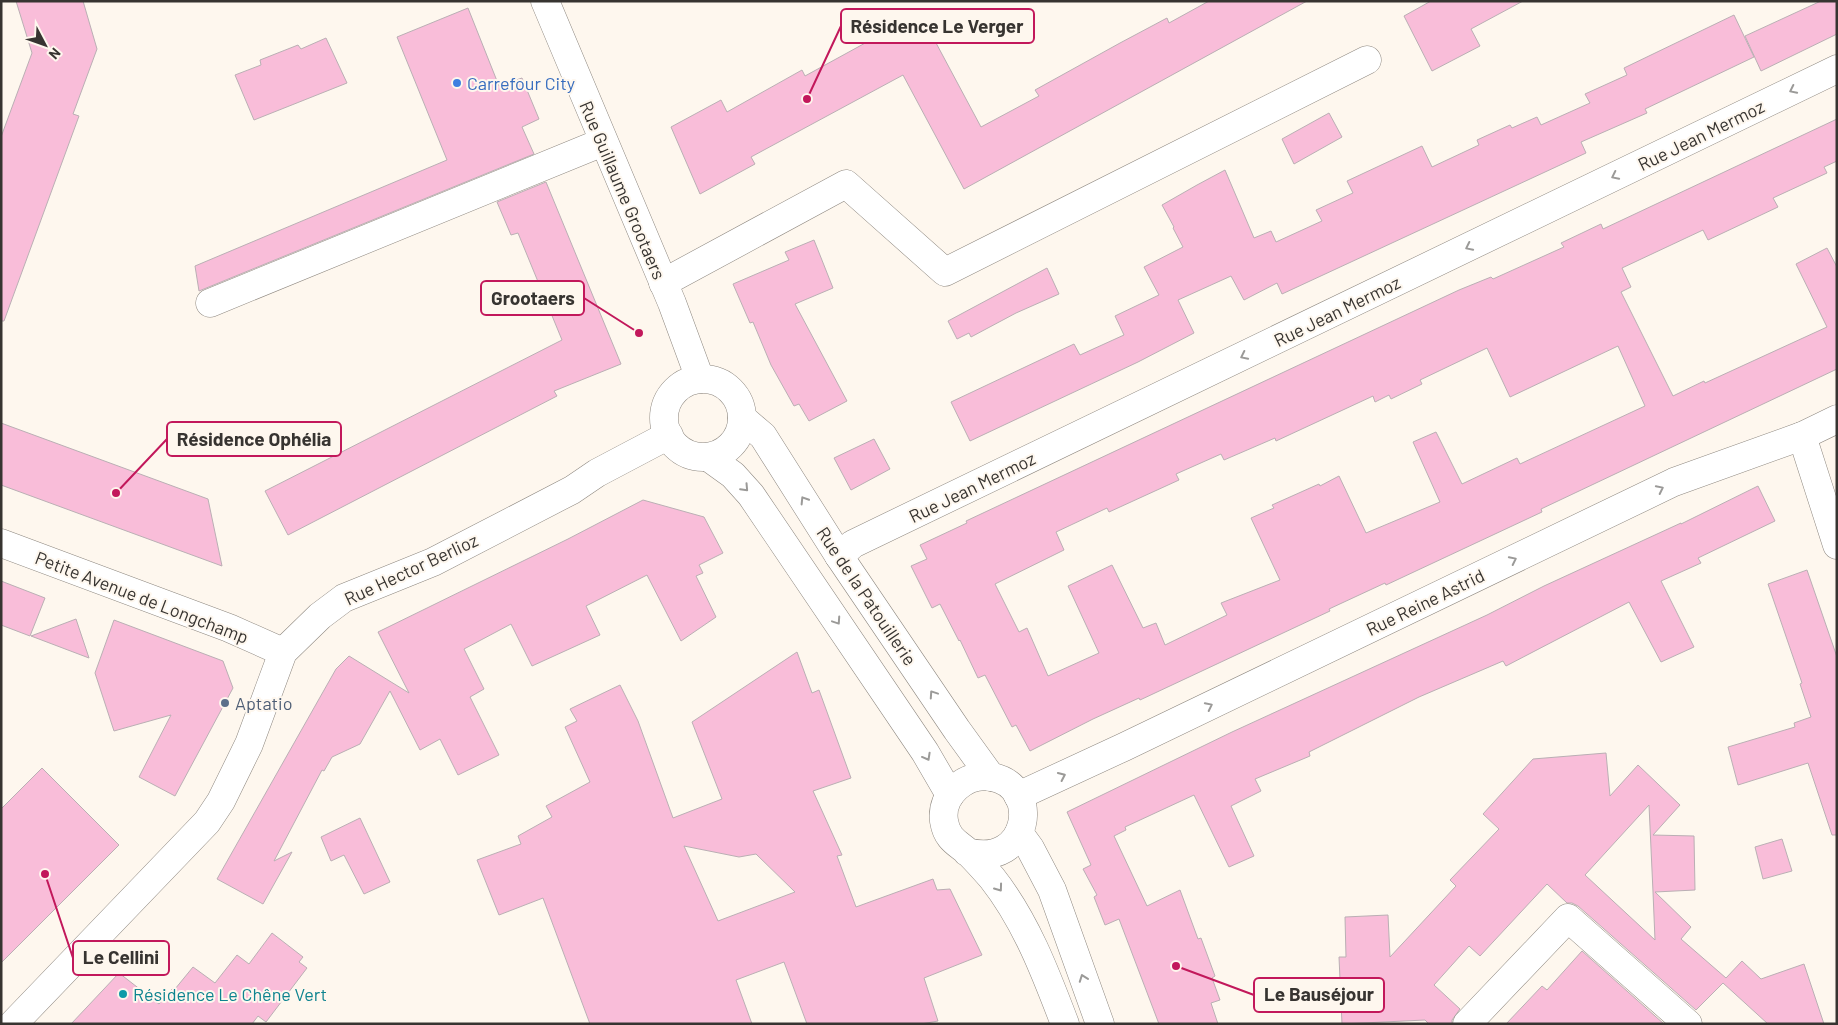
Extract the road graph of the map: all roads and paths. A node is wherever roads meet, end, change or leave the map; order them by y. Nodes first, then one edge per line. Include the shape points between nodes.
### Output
1 (544, 1) edge
2 (1367, 60) dead end
3 (1837, 69) edge
4 (603, 142) junction
5 (663, 283) junction
6 (210, 303) dead end
7 (700, 379) junction
8 (742, 418) junction
9 (1837, 419) edge
10 (669, 435) junction
11 (1802, 436) junction
12 (708, 457) junction
13 (1, 543) edge
14 (1837, 546) edge
15 (839, 556) junction
16 (283, 652) junction
17 (992, 776) junction
18 (950, 796) junction
19 (1018, 796) junction
20 (1019, 834) junction
21 (967, 852) junction
22 (13, 1024) edge
23 (1066, 1024) edge
24 (1100, 1024) edge
25 (1467, 1024) edge
26 (1688, 1024) edge

1 - 4 street, Rue Guillaume Grootaers
2 - 5 street via 945,272 846,184
3 -> 15 street, Rue Jean Mermoz via 853,544
4 - 5 street, Rue Guillaume Grootaers
4 - 6 street
5 - 7 street, Rue Guillaume Grootaers
7 - 8 street via 712,379 733,392 741,403
7 - 10 street via 682,385 669,399 664,417
8 - 12 street via 737,438 729,447
15 -> 8 street, Rue de la Patouillerie via 763,436
9 - 11 street, Rue Reine Astrid
10 - 12 street via 689,454
10 - 16 street, Rue Hector Berlioz via 572,490 441,557 344,598
11 - 14 street
19 -> 11 street, Rue Reine Astrid via 1674,482
12 -> 18 street via 733,476 769,519 925,752
13 - 16 street, Petite Avenue de Longchamp via 229,628
17 -> 15 street, Rue de la Patouillerie
16 - 22 street, Rue Hector Berlioz via 249,744 216,810
17 - 18 street via 967,779
17 - 19 street, Rue de la Patouillerie via 1010,786
18 - 21 street via 944,821 956,845
19 - 20 street via 1023,813
20 - 21 street via 1002,851 991,855
24 -> 20 street via 1052,890
21 -> 23 street via 991,877 1013,908
25 - 26 street via 1568,918

